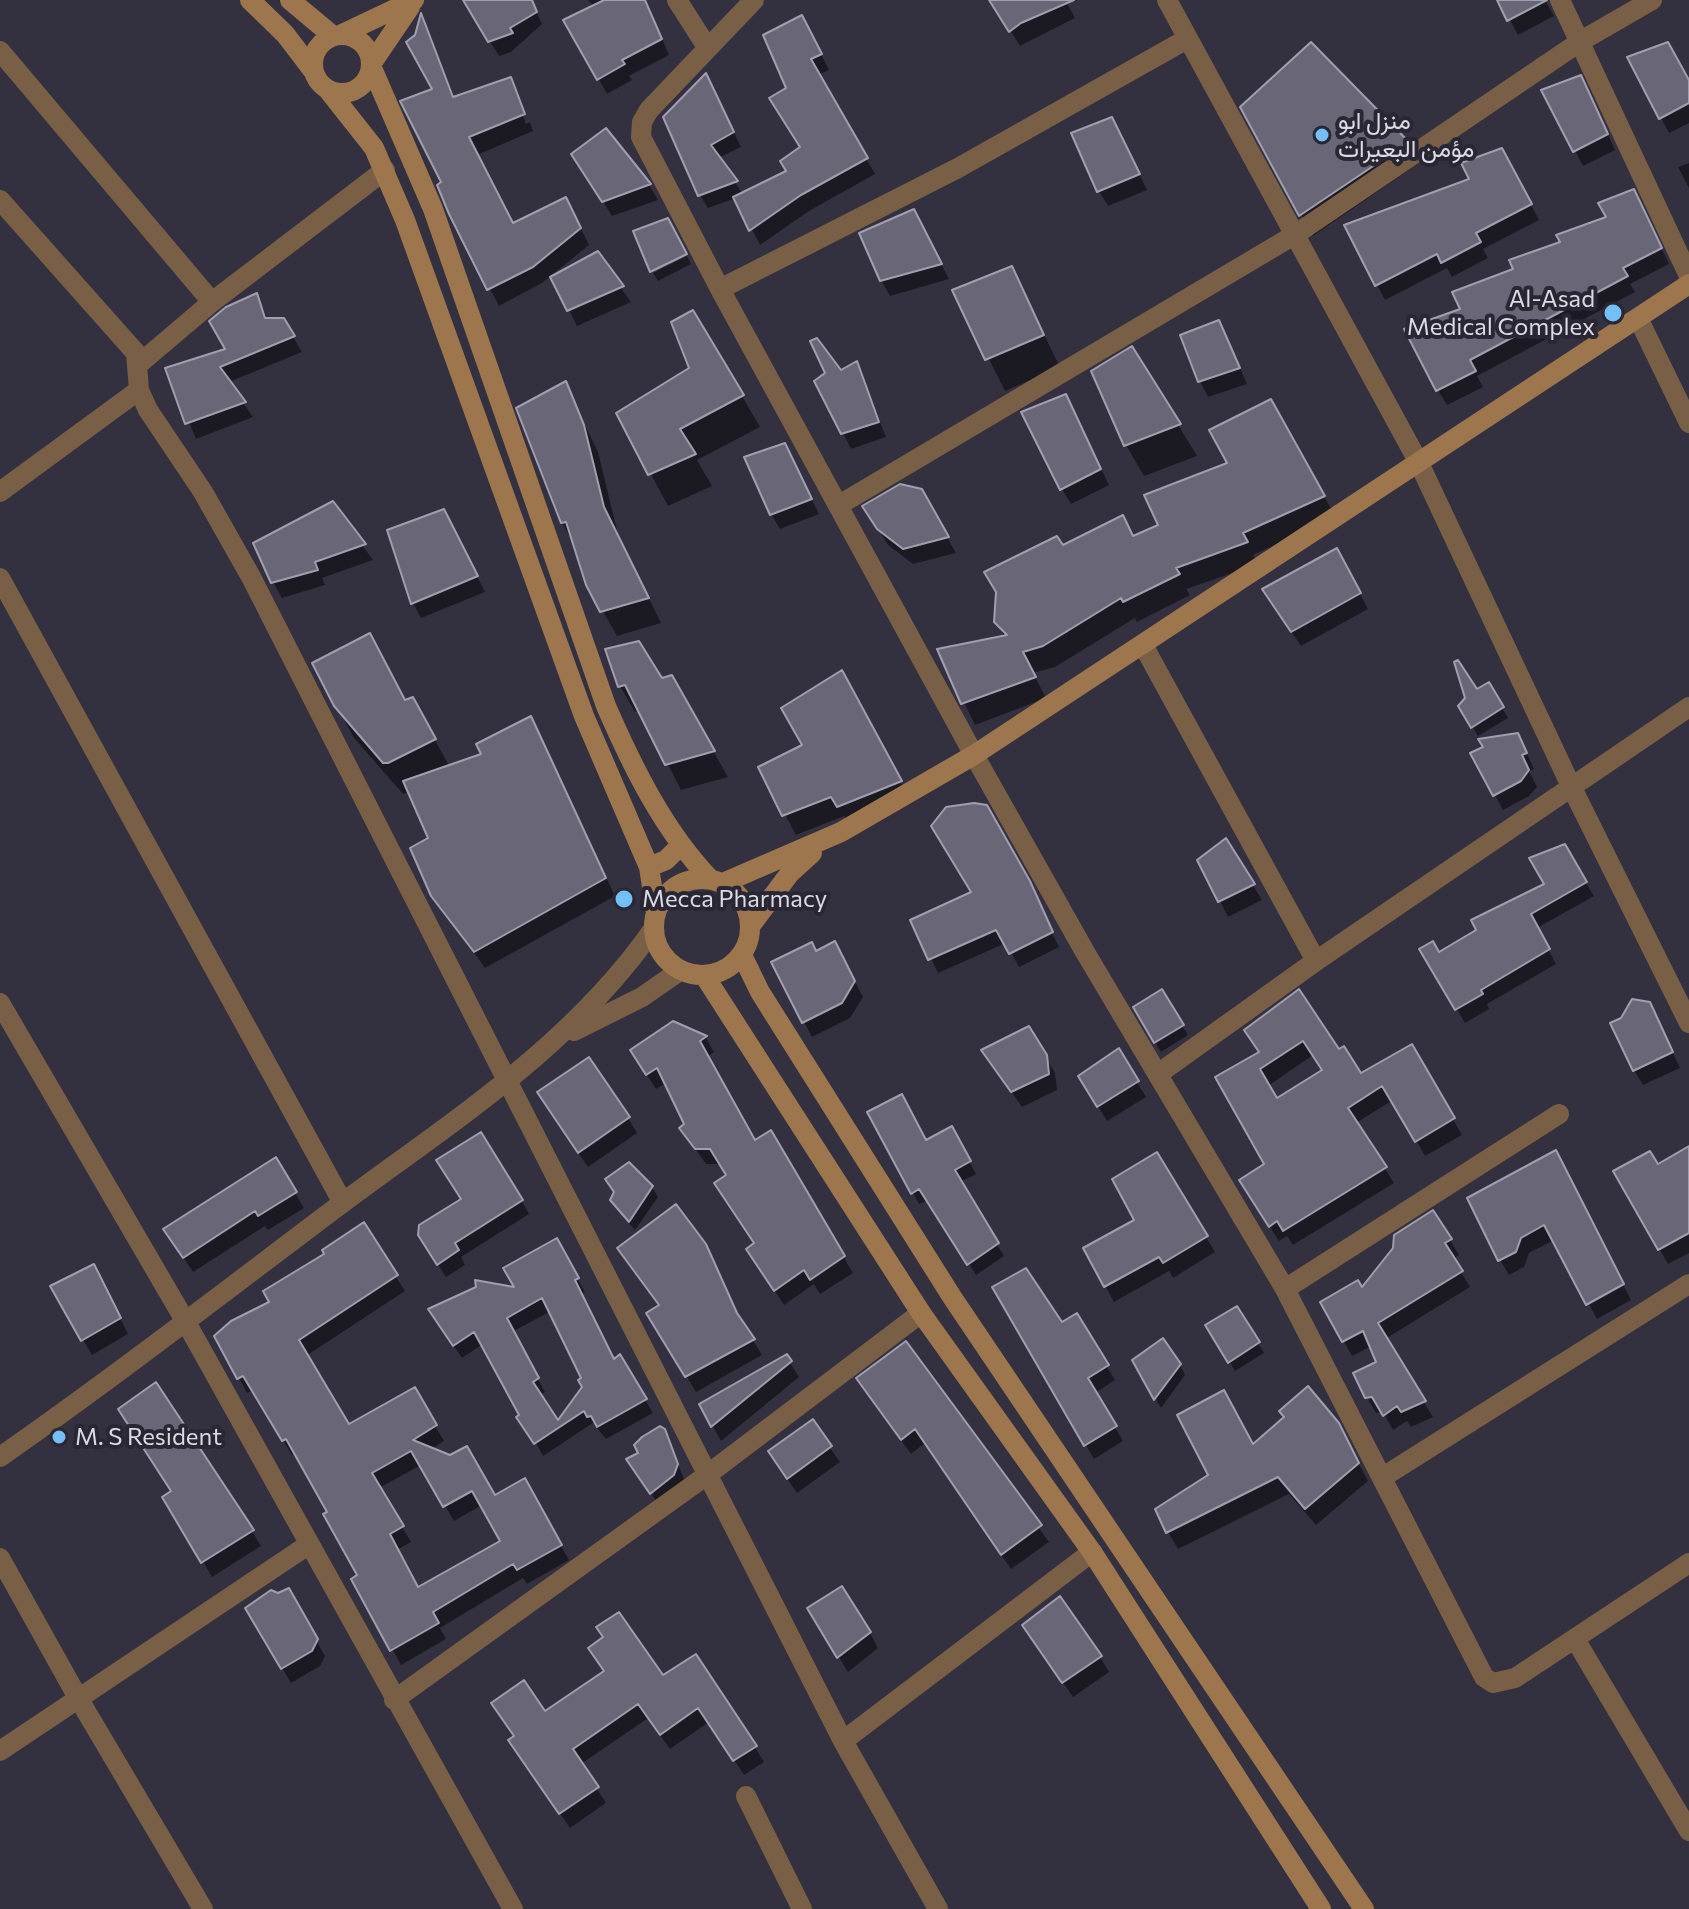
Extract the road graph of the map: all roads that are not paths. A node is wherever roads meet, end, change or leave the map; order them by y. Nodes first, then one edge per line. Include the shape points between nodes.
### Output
1 (250, 0) edge
2 (290, 0) edge
3 (414, 0) edge
4 (677, 0) edge
5 (754, 0) edge
6 (1167, 0) edge
7 (1560, 0) edge
8 (1652, 0) edge
9 (336, 35) junction
10 (1187, 39) junction
11 (1581, 41) junction
12 (707, 47) junction
13 (0, 51) edge
14 (372, 66) junction
15 (314, 72) junction
16 (329, 91) junction
17 (385, 170) junction
18 (0, 200) edge
19 (1296, 234) junction
20 (1689, 276) edge
21 (1689, 284) edge
22 (720, 289) junction
23 (212, 302) junction
24 (1638, 318) junction
25 (139, 364) junction
26 (139, 390) junction
27 (1689, 423) edge
28 (1419, 463) junction
29 (1, 490) edge
30 (839, 505) junction
31 (0, 578) edge
32 (1143, 645) junction
33 (1689, 707) edge
34 (974, 755) junction
35 (1571, 786) junction
36 (841, 832) junction
37 (681, 845) junction
38 (649, 867) junction
39 (717, 882) junction
40 (655, 921) junction
41 (751, 925) junction
42 (742, 955) junction
43 (1316, 961) junction
44 (681, 970) junction
45 (704, 975) junction
46 (760, 992) junction
47 (0, 1003) edge
48 (729, 1013) junction
49 (1689, 1023) edge
50 (556, 1039) junction
51 (1158, 1074) junction
52 (507, 1082) junction
53 (1559, 1114) dead end
54 (343, 1203) junction
55 (1689, 1284) edge
56 (1285, 1289) junction
57 (921, 1313) junction
58 (187, 1324) junction
59 (0, 1457) edge
60 (707, 1475) junction
61 (1383, 1477) junction
62 (308, 1545) junction
63 (1092, 1552) junction
64 (0, 1558) edge
65 (1689, 1563) edge
66 (1575, 1639) junction
67 (77, 1696) junction
68 (394, 1700) junction
69 (843, 1741) junction
70 (0, 1751) edge
71 (746, 1796) dead end
72 (1689, 1831) edge
73 (203, 1909) edge
74 (513, 1909) edge
75 (802, 1909) edge
76 (938, 1909) edge
77 (1321, 1909) edge
78 (1364, 1909) edge

1 - 15 main road
2 - 9 main road
3 - 9 main road
3 - 14 main road
4 - 12 street
5 - 12 street
6 - 10 street
7 - 11 street
8 - 11 street
9 - 14 main road via 365,45
9 - 15 main road via 314,54
10 - 19 street
10 - 22 street via 958,168
11 - 19 street
11 - 20 street
12 - 22 street via 649,110 641,137
13 - 23 street
14 - 16 main road via 361,87
14 - 37 main road via 455,267 606,706 638,774
15 - 16 main road
16 - 17 main road via 361,128
17 - 23 street
17 - 38 main road via 584,716
18 - 25 street via 128,342
19 - 28 street
19 - 30 street
21 - 24 main road
22 - 30 street
23 - 25 street
24 - 27 street
24 - 28 main road
25 - 26 street
26 - 29 street
26 - 52 street via 251,577
28 - 32 main road
28 - 35 street
30 - 34 street
31 - 54 street
32 - 34 main road
32 - 43 street
33 - 35 street
34 - 36 main road
34 - 51 street
35 - 43 street
35 - 49 street
36 - 39 main road
36 - 41 main road via 790,873
37 - 38 main road
37 - 39 main road
38 - 40 main road
39 - 40 main road via 683,882 662,900
39 - 41 main road via 743,901
40 - 44 main road via 662,953
40 - 50 street via 625,969
41 - 42 main road
42 - 45 main road
42 - 46 main road
43 - 51 street
44 - 45 main road
44 - 50 street via 642,997
45 - 48 main road
46 - 48 main road via 735,996
46 - 78 main road via 952,1297
47 - 58 street
48 - 57 main road
50 - 52 street
51 - 56 street
52 - 54 street
52 - 60 street
53 - 56 street
54 - 58 street
55 - 61 street
56 - 61 street
57 - 60 street
57 - 63 main road
58 - 59 street
58 - 62 street
60 - 68 street
60 - 69 street
61 - 66 street via 1484,1677 1503,1683
62 - 67 street
62 - 68 street
63 - 69 street
63 - 77 main road
64 - 67 street
65 - 66 street
66 - 72 street
67 - 70 street
67 - 73 street
68 - 74 street
69 - 76 street
71 - 75 street

